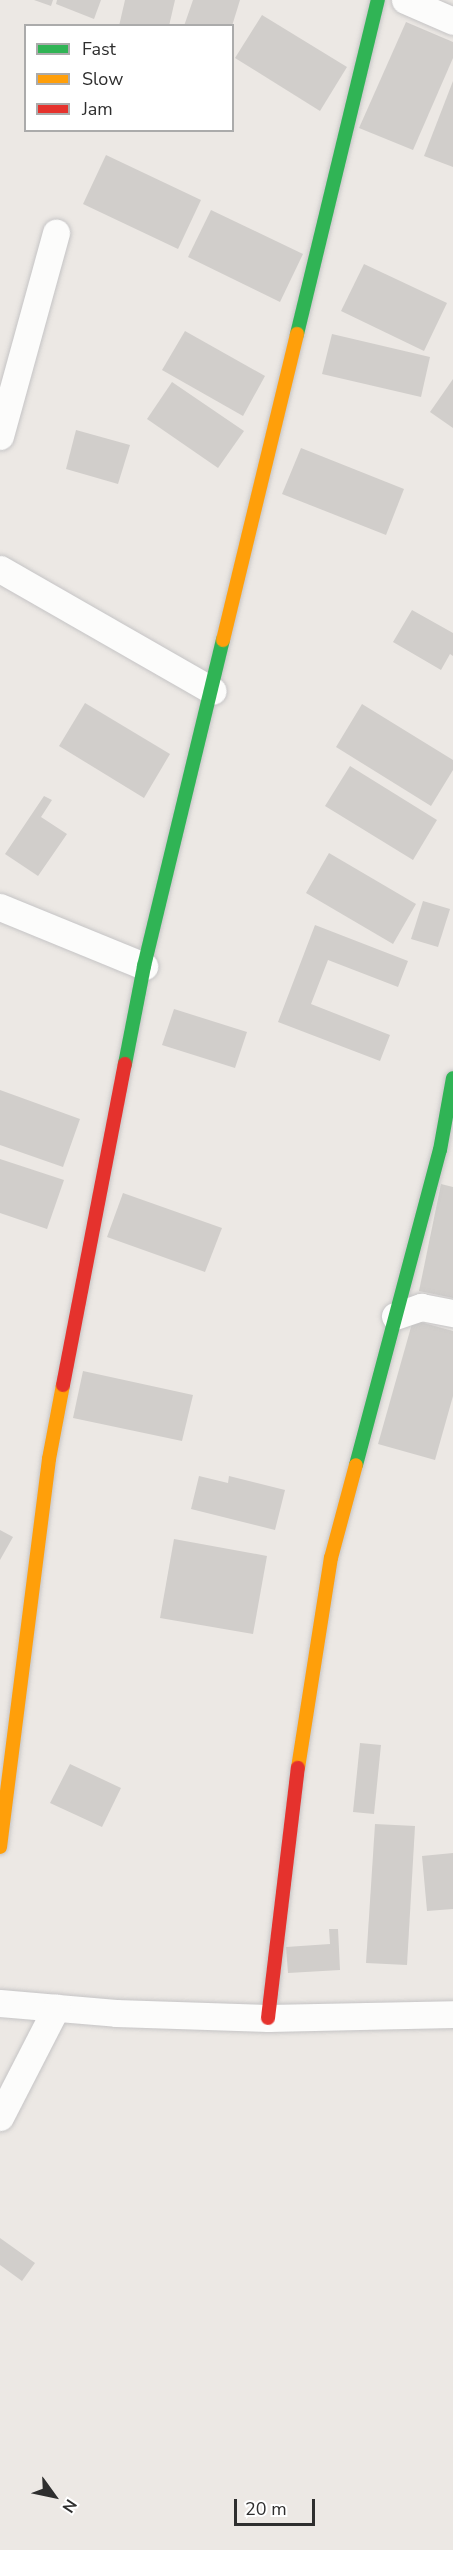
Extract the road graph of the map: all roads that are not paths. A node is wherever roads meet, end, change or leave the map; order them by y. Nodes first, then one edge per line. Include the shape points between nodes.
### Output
1 (378, 0) edge
2 (405, 0) edge
3 (453, 21) edge
4 (56, 233) dead end
5 (0, 436) edge
6 (0, 569) edge
7 (213, 691) junction
8 (0, 907) edge
9 (144, 966) junction
10 (453, 1078) edge
11 (451, 1098) edge
12 (453, 1313) edge
13 (395, 1316) junction
14 (0, 1847) edge
15 (0, 2003) edge
16 (56, 2008) junction
17 (453, 2014) edge
18 (268, 2019) junction
19 (0, 2117) edge

1 - 7 street
2 - 3 street
4 - 5 street
6 - 7 street
7 - 9 street
8 - 9 street
9 - 14 street via 49,1459
10 - 11 street
11 - 13 street
12 - 13 street via 421,1307
13 - 18 street via 331,1558 306,1698
15 - 16 street
16 - 18 street
16 - 19 street
17 - 18 street

